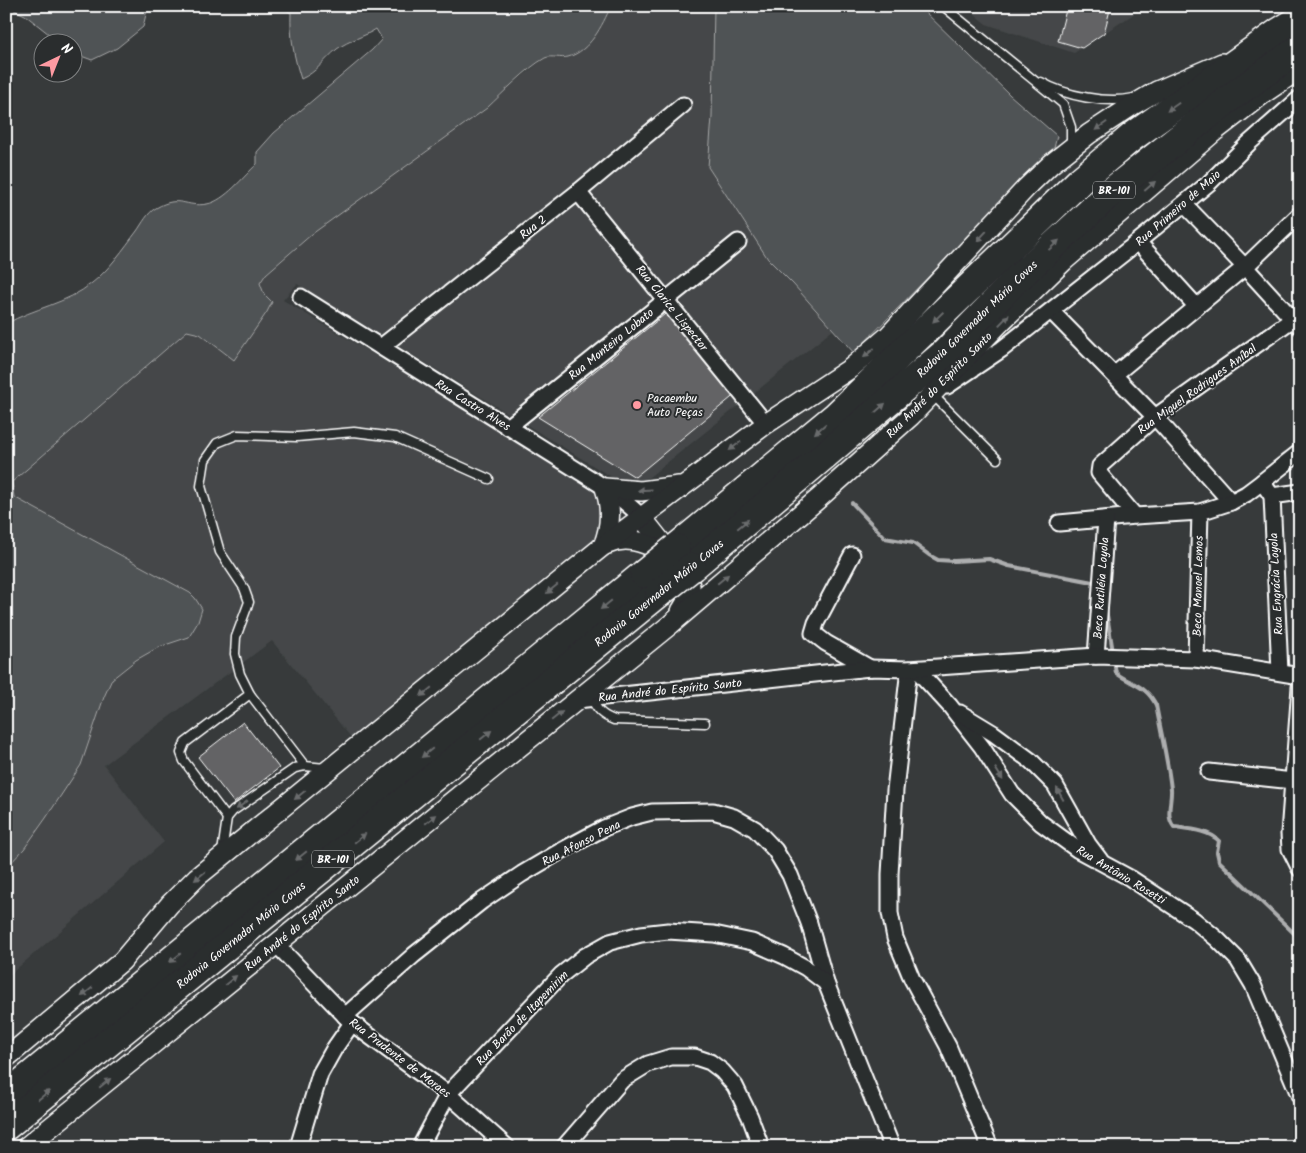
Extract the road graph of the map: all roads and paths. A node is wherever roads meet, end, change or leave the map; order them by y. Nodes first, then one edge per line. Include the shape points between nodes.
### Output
1 (943, 6) edge
2 (1297, 26) edge
3 (1259, 46) junction
4 (1021, 69) junction
5 (1300, 70) edge
6 (1300, 87) edge
7 (1157, 91) junction
8 (1264, 94) junction
9 (1300, 98) edge
10 (683, 105) dead end
11 (1070, 149) junction
12 (578, 192) junction
13 (1184, 204) junction
14 (1300, 214) edge
15 (738, 242) dead end
16 (1138, 242) junction
17 (1245, 267) junction
18 (301, 297) dead end
19 (666, 300) junction
20 (1197, 307) junction
21 (1051, 311) junction
22 (1298, 320) edge
23 (381, 347) junction
24 (1114, 375) junction
25 (930, 397) junction
26 (1155, 417) junction
27 (766, 424) junction
28 (508, 427) junction
29 (1300, 452) edge
30 (997, 459) dead end
31 (489, 479) dead end
32 (1262, 482) junction
33 (684, 484) junction
34 (605, 488) junction
35 (1300, 492) edge
36 (1272, 496) junction
37 (1231, 502) junction
38 (1200, 512) junction
39 (642, 516) junction
40 (1135, 516) junction
41 (1106, 520) junction
42 (1059, 523) dead end
43 (603, 546) junction
44 (852, 555) dead end
45 (679, 556) junction
46 (652, 584) junction
47 (671, 624) junction
48 (1096, 656) junction
49 (1196, 659) junction
50 (870, 668) junction
51 (912, 669) junction
52 (1280, 672) junction
53 (1300, 676) edge
54 (1300, 687) edge
55 (250, 694) junction
56 (584, 699) junction
57 (950, 706) junction
58 (705, 723) dead end
59 (993, 733) junction
60 (982, 747) junction
61 (305, 766) junction
62 (332, 769) junction
63 (1209, 772) dead end
64 (1293, 781) junction
65 (227, 818) junction
66 (1077, 825) junction
67 (1294, 835) edge
68 (1060, 837) junction
69 (220, 860) junction
70 (1104, 865) junction
71 (1300, 869) edge
72 (276, 944) junction
73 (826, 983) junction
74 (349, 1020) junction
75 (6, 1058) edge
76 (1299, 1091) edge
77 (448, 1094) junction
78 (6, 1096) edge
79 (6, 1126) edge
80 (26, 1147) edge
81 (298, 1147) edge
82 (420, 1147) edge
83 (507, 1147) edge
84 (564, 1147) edge
85 (761, 1147) edge
86 (892, 1147) edge
87 (990, 1147) edge

1 - 4 lane
2 - 3 highway, Rodovia Governador Mário Covas / BR-101
45 -> 2 highway, Rodovia Governador Mário Covas / BR-101 via 800,476 945,353 1015,281 1116,188 1234,95
3 - 7 street, Rodovia Governador Mário Covas
3 -> 45 highway, Rodovia Governador Mário Covas / BR-101 via 1132,137 1081,180 836,416
4 - 7 lane via 1044,84 1088,98 1123,100
4 - 11 lane via 1062,104 1070,119
5 - 8 street, Rua André do Espírito Santo
6 - 8 street
7 -> 11 street, Rodovia Governador Mário Covas
25 -> 8 street, Rua André do Espírito Santo via 1064,261 1192,149
9 - 13 street, Rua Primeiro de Maio
10 - 12 street, Rua 2
11 -> 27 street, Rodovia Governador Mário Covas via 1033,181 870,353
12 - 19 street, Rua Clarice Lispector
12 - 23 street, Rua 2
13 - 16 street, Rua Primeiro de Maio
13 - 17 street
14 - 17 street
15 - 19 street, Rua Monteiro Lobato
16 - 20 street
16 - 21 street, Rua Primeiro de Maio
17 - 20 street
17 - 22 street
18 - 23 street, Rua Castro Alves
19 - 27 street, Rua Clarice Lispector
19 - 28 street, Rua Monteiro Lobato
20 - 24 street
21 - 24 street
21 - 25 street, Rua Primeiro de Maio via 1002,349
22 - 26 street, Rua Miguel Rodrigues Aníbal
23 - 28 street, Rua Castro Alves
24 - 26 street
25 - 30 lane
47 -> 25 street, Rua André do Espírito Santo via 818,499
26 - 37 street
26 - 40 street, Rua Miguel Rodrigues Aníbal via 1098,469
27 -> 33 street, Rodovia Governador Mário Covas
28 - 34 street, Rua Castro Alves
29 - 32 street
31 - 55 lane via 395,437 354,432 297,437 237,435 217,443 205,460 201,486 220,552 244,588 249,602 236,637 235,654
32 - 36 street
32 - 37 street
33 -> 34 street via 641,491
33 - 39 street, Rodovia Governador Mário Covas
34 - 39 street, Rua Castro Alves
34 - 43 street via 610,517
35 - 36 street
36 - 52 street, Rua Engrácia Loyola
37 - 38 street
38 - 40 street
38 - 49 street, Beco Manoel Lemos
39 - 43 street, Rodovia Governador Mário Covas
39 - 45 street
40 - 41 street
41 - 42 street
41 - 48 street, Beco Rutiléia Loyola
43 - 45 street via 629,539
43 -> 62 street, Rodovia Governador Mário Covas
44 - 50 street via 813,633
45 - 46 highway, Rodovia Governador Mário Covas / BR-101, bridge
45 - 47 street via 691,587 686,604
46 -> 78 highway, Rodovia Governador Mário Covas / BR-101
79 -> 46 highway, Rodovia Governador Mário Covas / BR-101
47 - 56 street, Rua André do Espírito Santo
48 - 49 street, Rua André do Espírito Santo
48 - 51 street, Rua André do Espírito Santo
49 - 52 street, Rua André do Espírito Santo
50 - 51 street, Rua André do Espírito Santo
50 - 56 street, Rua André do Espírito Santo
51 - 57 street, Rua Antônio Rosetti
51 - 87 street via 895,790 890,913 895,938 908,971 948,1046
52 - 53 street, Rua André do Espírito Santo
54 - 64 street
55 - 61 lane
55 - 65 lane via 184,744 181,753
56 - 58 lane via 603,716 614,720
72 -> 56 street, Rua André do Espírito Santo
57 - 59 street
57 - 60 street, Rua Antônio Rosetti
59 - 60 street
66 -> 59 street via 1054,784 1031,761
60 -> 68 street, Rua Antônio Rosetti via 1012,794
61 - 62 lane
61 -> 65 lane via 283,775
62 -> 69 street, Rodovia Governador Mário Covas
63 - 64 street
64 - 67 street
65 - 69 lane
66 - 68 street via 1071,833
66 - 70 street
67 - 71 street via 1290,849
68 - 70 street, Rua Antônio Rosetti
69 -> 75 street, Rodovia Governador Mário Covas via 170,904 122,962
70 - 76 street, Rua Antônio Rosetti via 1194,920 1238,960
72 - 74 street, Rua Prudente de Moraes
80 -> 72 street, Rua André do Espírito Santo
73 - 74 street, Rua Afonso Pena via 809,923 790,875 775,850 755,829 734,817 713,811 676,810 652,812 604,828 522,874 482,900 414,955
73 - 77 street, Rua Barão de Itapemirim via 784,956 752,942 714,934 668,931 610,942 561,975
73 - 86 street, Rua Afonso Pena
74 - 77 street, Rua Prudente de Moraes
74 - 81 street, Rua Afonso Pena via 320,1074
77 - 82 street, Rua Barão de Itapemirim
77 - 83 street, Rua Prudente de Moraes
84 - 85 street via 622,1080 648,1064 671,1057 695,1057 710,1062 734,1086

